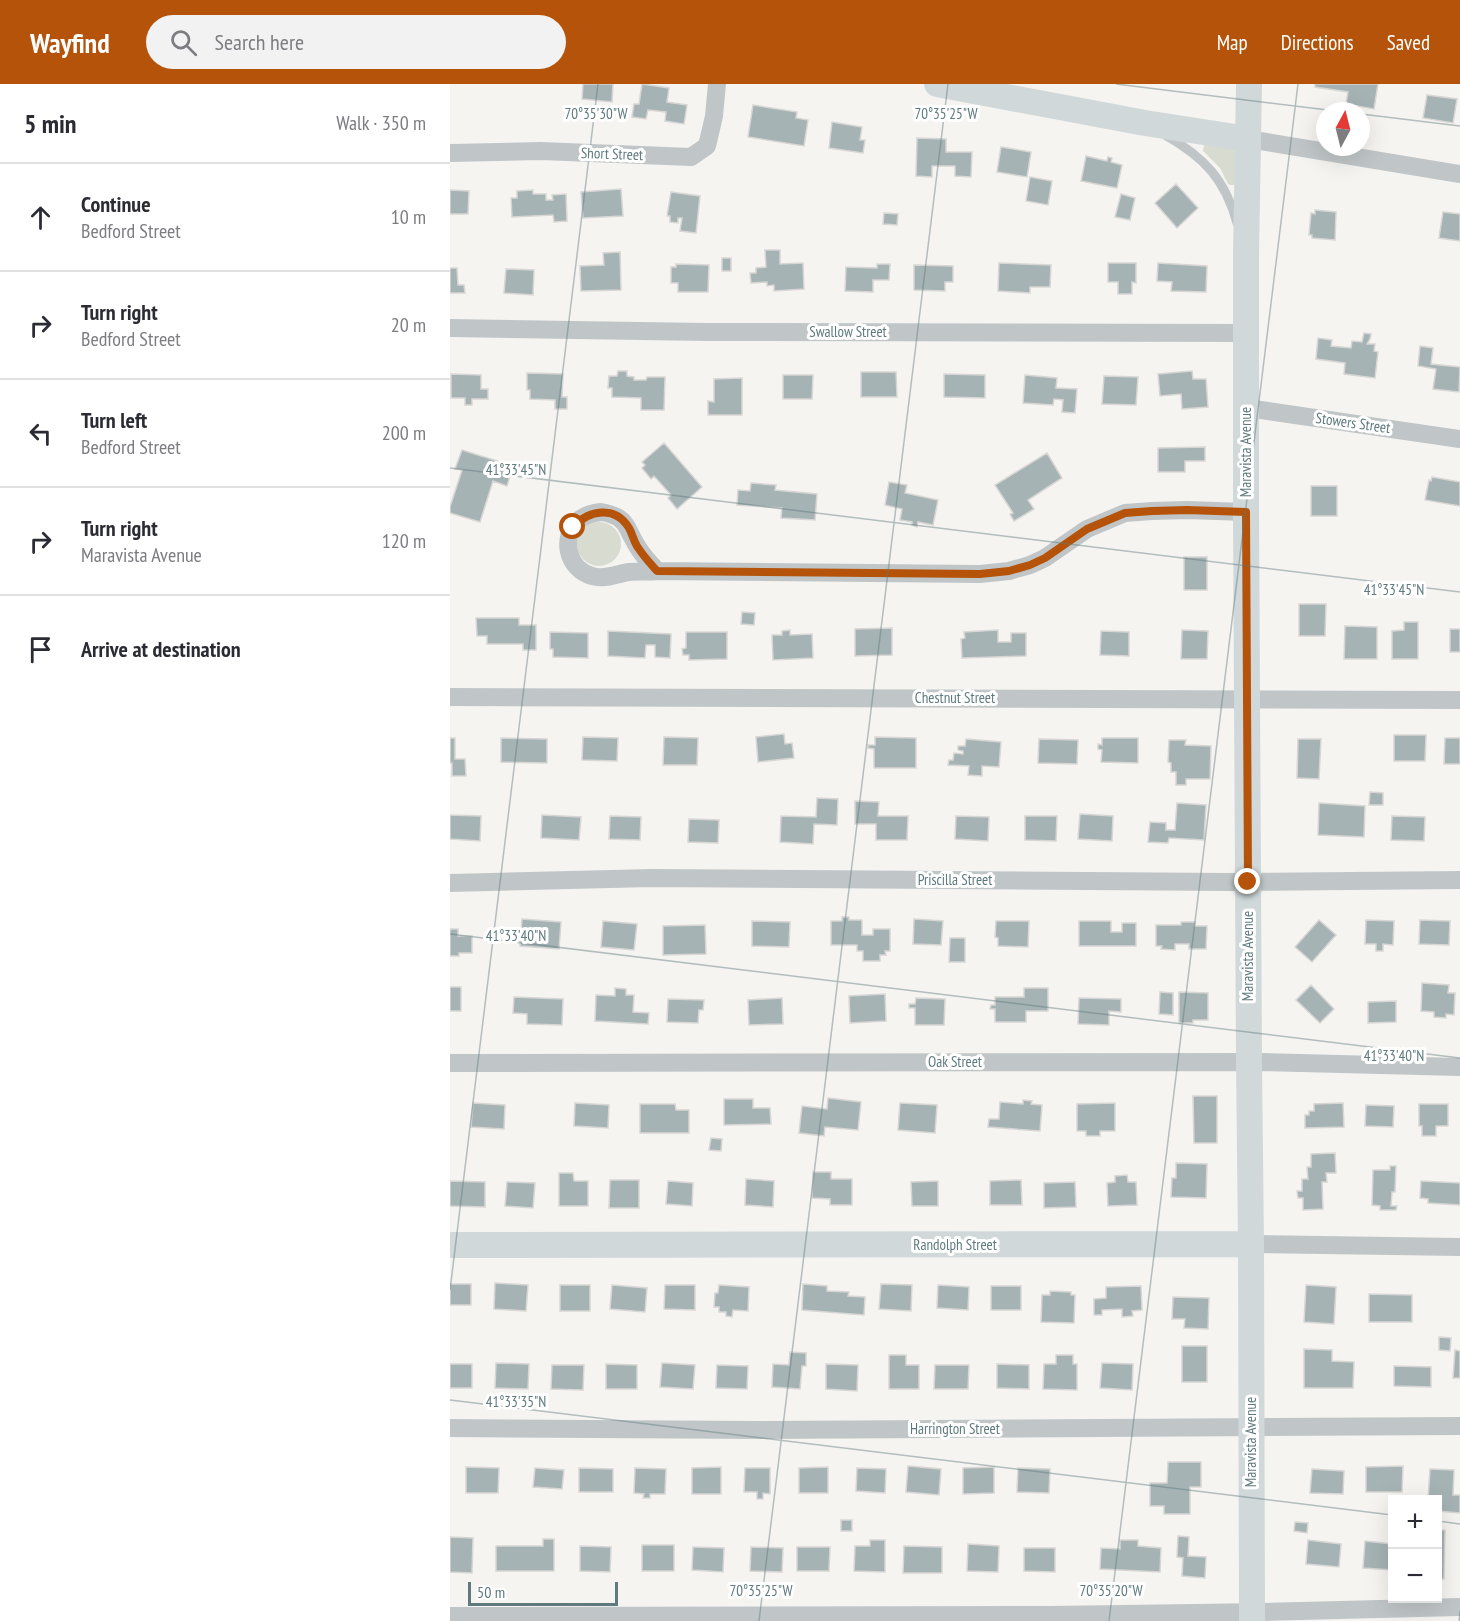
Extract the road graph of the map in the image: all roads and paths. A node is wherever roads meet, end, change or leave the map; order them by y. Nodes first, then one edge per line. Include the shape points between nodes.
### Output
1 (717, 84) edge
2 (937, 84) edge
3 (1249, 84) edge
4 (1145, 123) junction
5 (1248, 139) junction
6 (450, 153) edge
7 (1460, 174) edge
8 (1246, 255) junction
9 (450, 328) edge
10 (1246, 333) junction
11 (1247, 408) junction
12 (1460, 439) edge
13 (1246, 512) junction
14 (657, 571) junction
15 (450, 697) edge
16 (1247, 699) junction
17 (1460, 700) edge
18 (1460, 880) edge
19 (1248, 882) junction
20 (450, 883) edge
21 (1249, 1062) junction
22 (450, 1063) edge
23 (1460, 1067) edge
24 (450, 1245) edge
25 (1251, 1245) junction
26 (1460, 1247) edge
27 (1251, 1426) junction
28 (1460, 1426) edge
29 (450, 1428) edge
30 (1460, 1607) edge
31 (450, 1616) edge
32 (1252, 1617) edge

1 - 6 street, Short Street via 707,146 691,157 541,151
2 - 4 main road
3 - 5 main road, Maravista Avenue
4 - 5 main road
4 - 8 lane via 1196,155 1219,180 1232,203
5 - 7 street
5 - 8 main road, Maravista Avenue
8 - 10 main road, Maravista Avenue
9 - 10 street, Swallow Street
10 - 11 main road, Maravista Avenue
11 - 12 street, Stowers Street
11 - 13 main road, Maravista Avenue
13 - 14 street via 1125,513 1087,529 1038,562 980,574
13 - 16 main road, Maravista Avenue
14 - 14 street via 628,527 611,514 601,512 580,519 568,537 570,558 584,573 605,577
15 - 16 street, Chestnut Street
16 - 17 street, Chestnut Street
16 - 19 main road, Maravista Avenue
18 - 19 street, Priscilla Street
19 - 20 street, Priscilla Street via 652,878
19 - 21 main road, Maravista Avenue
21 - 22 street, Oak Street
21 - 23 street, Oak Street
21 - 25 main road, Maravista Avenue
24 - 25 main road, Randolph Street
25 - 26 street, Randolph Street
25 - 27 main road, Maravista Avenue
27 - 28 street, Harrington Street
27 - 29 street, Harrington Street via 759,1431
27 - 32 main road, Maravista Avenue
30 - 32 street
31 - 32 street

